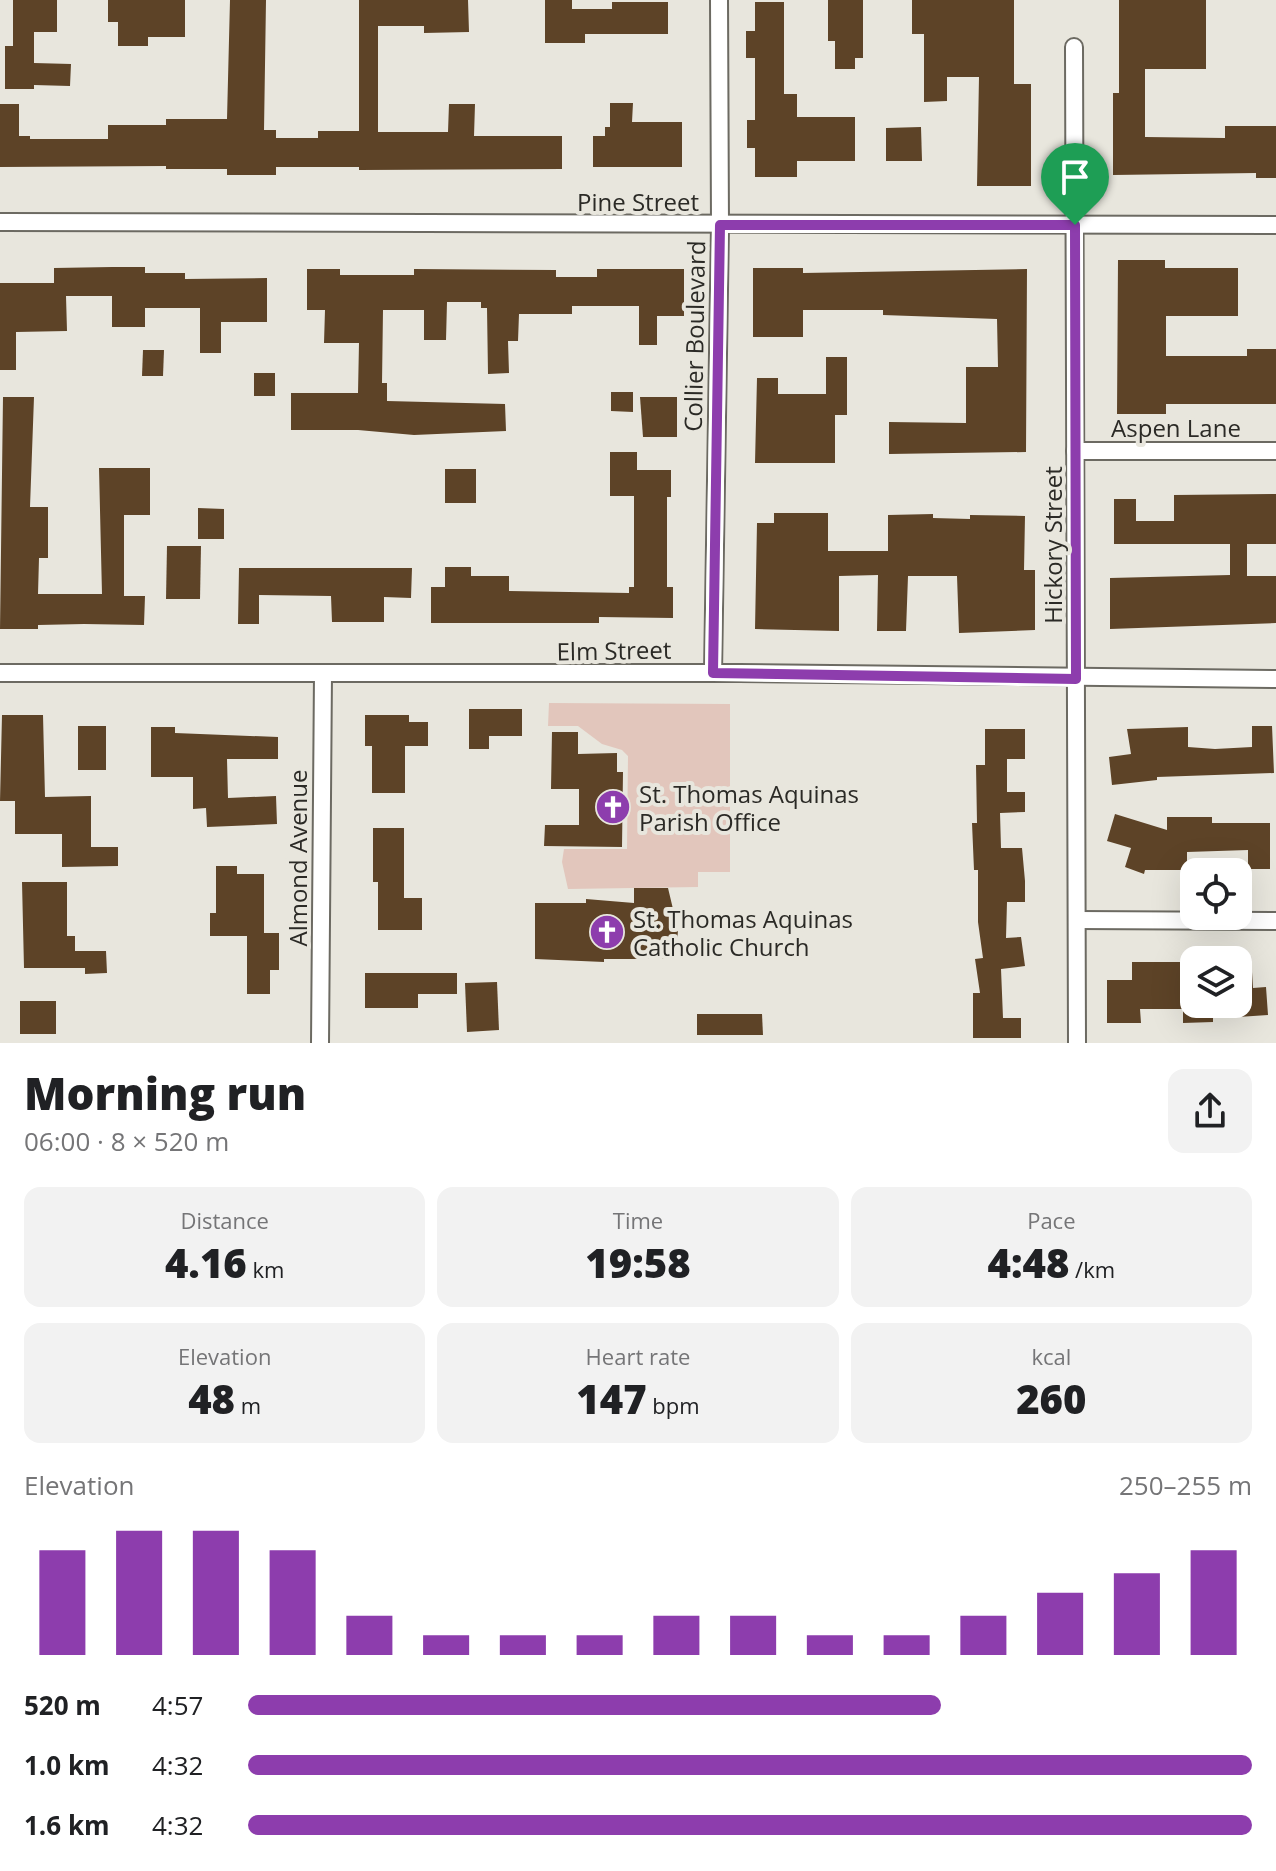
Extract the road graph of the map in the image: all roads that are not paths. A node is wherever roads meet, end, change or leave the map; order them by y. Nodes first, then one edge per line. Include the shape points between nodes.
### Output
1 (719, 0) edge
2 (1074, 47) dead end
3 (0, 222) edge
4 (720, 225) junction
5 (1075, 225) junction
6 (1276, 225) edge
7 (1075, 451) junction
8 (1276, 451) edge
9 (0, 673) edge
10 (713, 673) junction
11 (323, 674) junction
12 (1076, 679) junction
13 (1276, 679) edge
14 (1077, 920) junction
15 (1276, 921) edge
16 (320, 1043) edge
17 (1077, 1043) edge

1 - 4 street, Collier Boulevard
2 - 5 street, Hickory Street
3 - 4 street, Pine Street
4 - 5 street, Pine Street
4 - 10 street, Collier Boulevard
5 - 6 street, Pine Street
5 - 7 street, Hickory Street
7 - 8 street, Aspen Lane
7 - 12 street, Hickory Street
9 - 11 street, Elm Street
10 - 11 street, Elm Street
10 - 12 street, Elm Street
11 - 16 street, Almond Avenue
12 - 13 street, Elm Street
12 - 14 street, Hickory Street
14 - 15 street
14 - 17 street, Hickory Street

